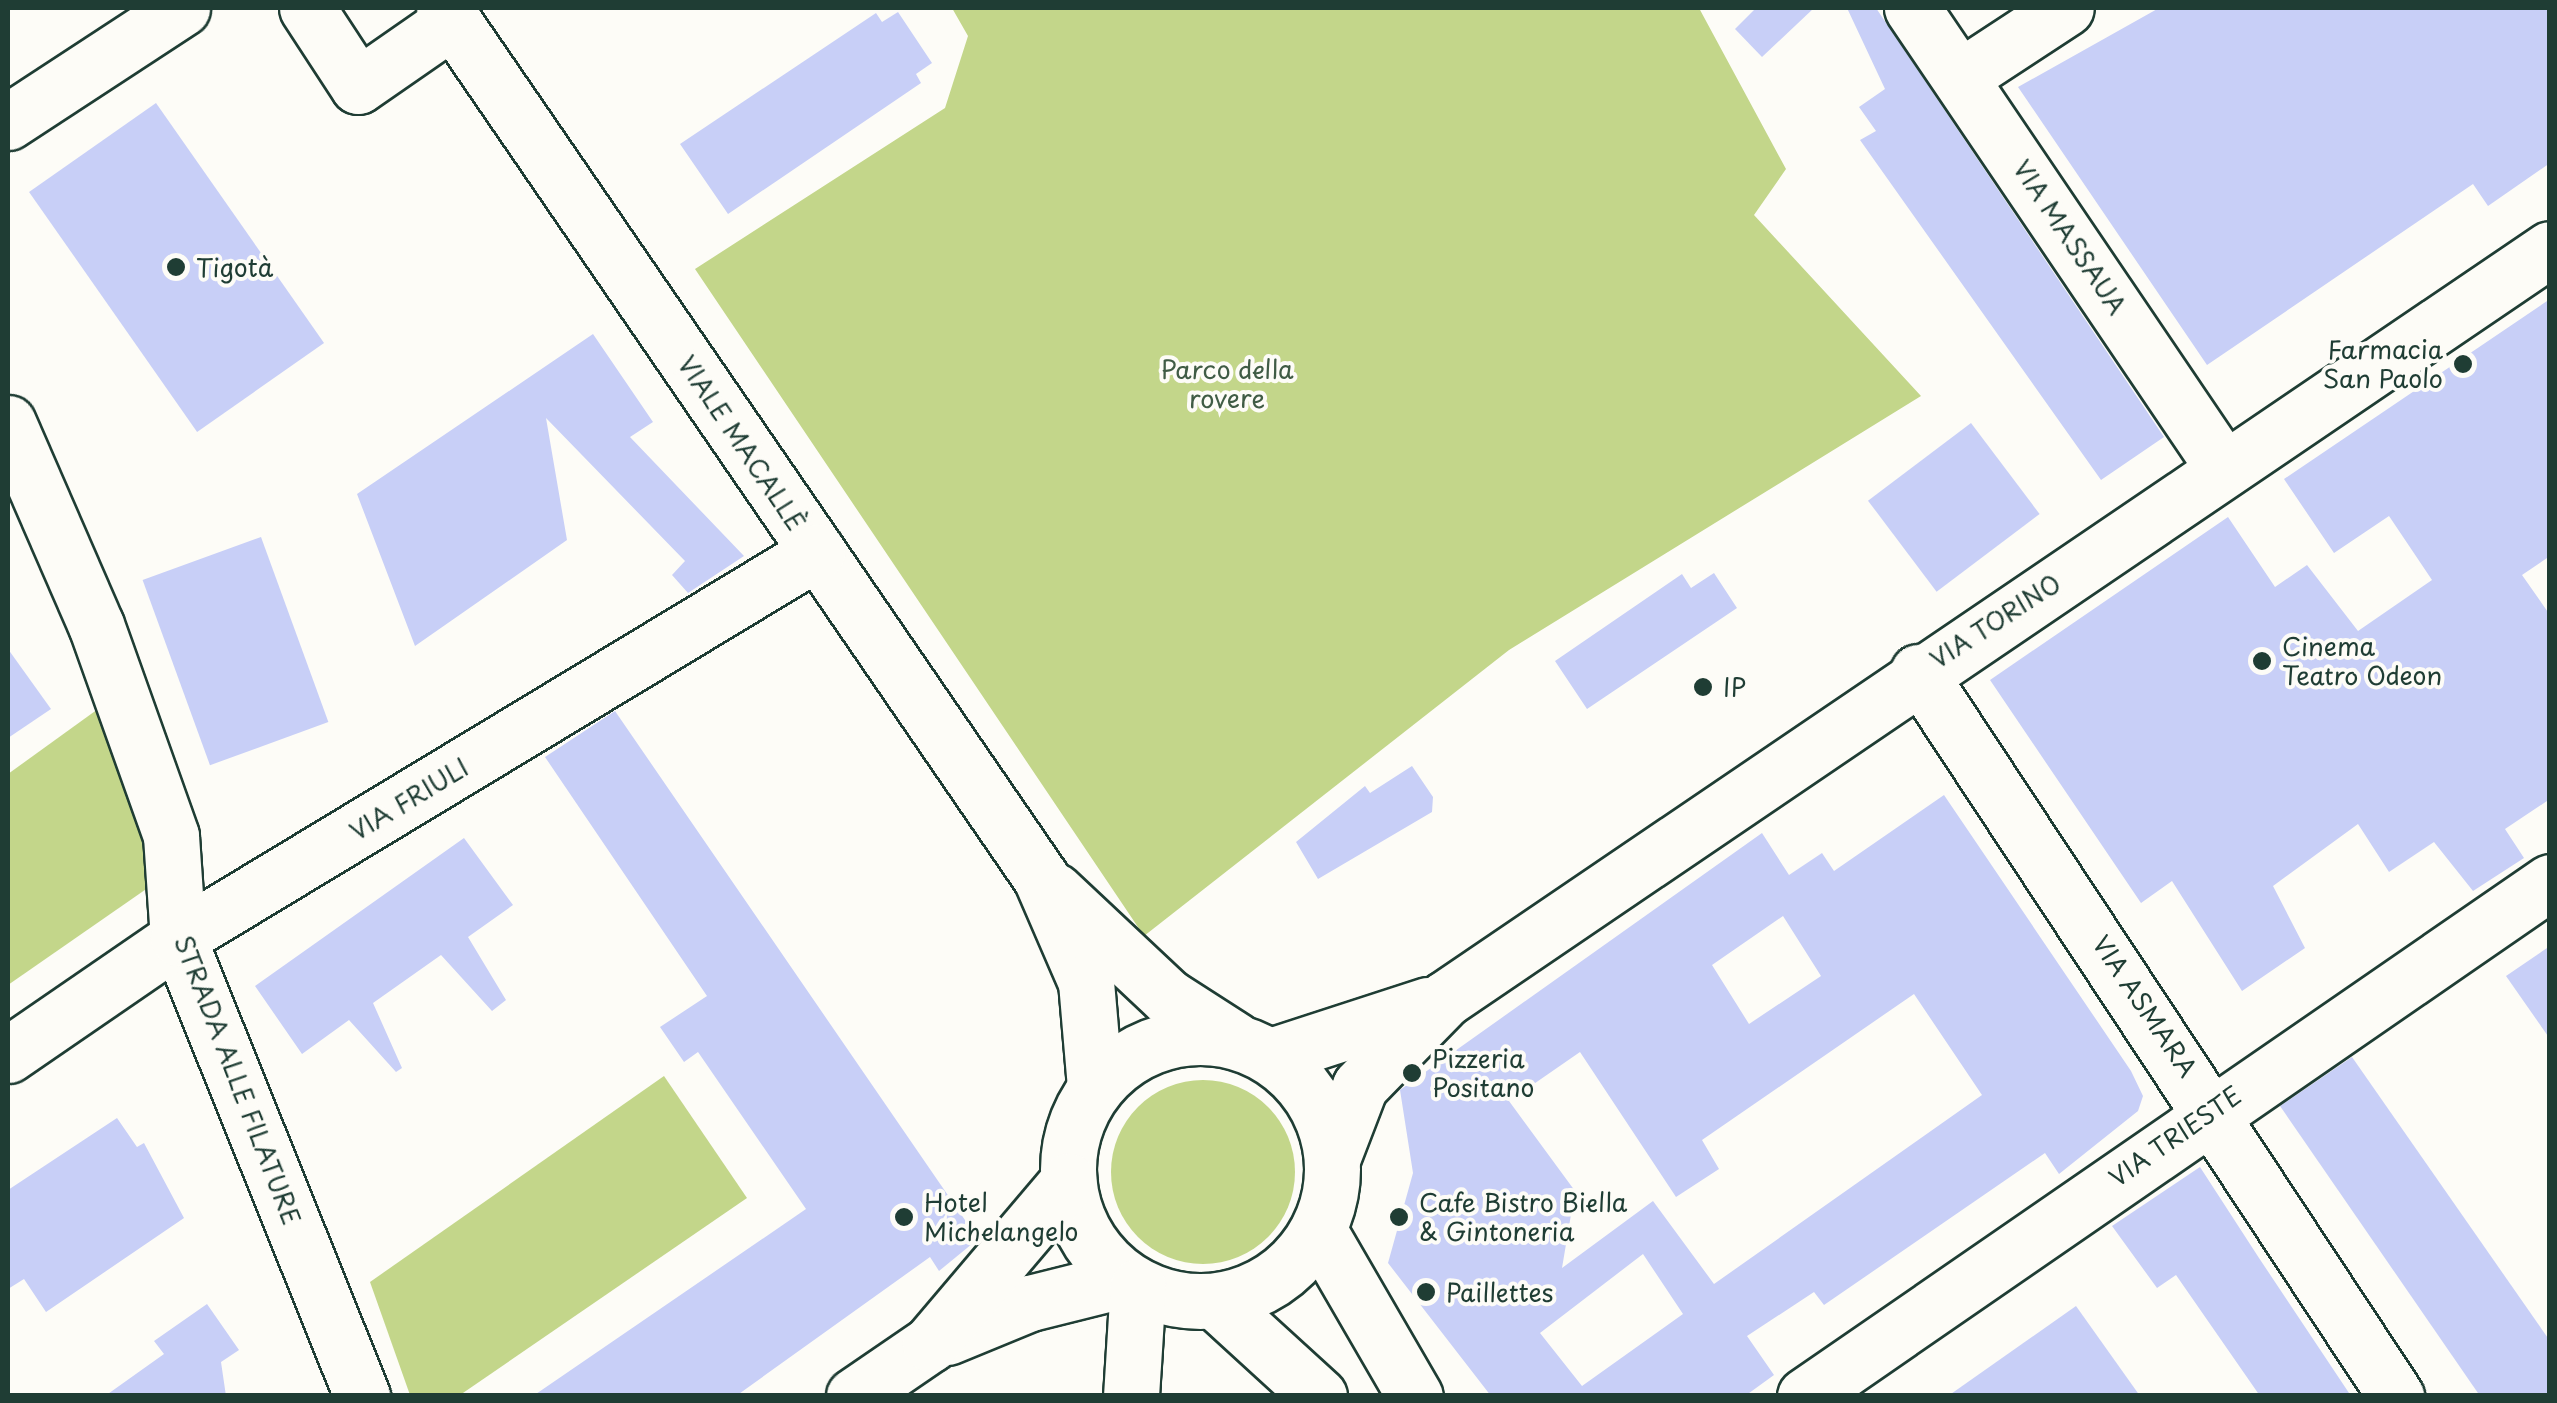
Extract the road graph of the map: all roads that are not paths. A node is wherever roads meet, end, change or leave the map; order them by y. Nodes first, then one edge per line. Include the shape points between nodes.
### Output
1 (182, 8) edge
2 (306, 8) edge
3 (1912, 8) edge
4 (2066, 8) edge
5 (449, 14) edge
6 (1962, 76) junction
7 (8, 122) edge
8 (2550, 249) edge
9 (8, 423) edge
10 (2224, 470) junction
11 (817, 552) junction
12 (1918, 672) junction
13 (1041, 878) junction
14 (2550, 882) edge
15 (178, 938) junction
16 (1445, 999) junction
17 (1254, 1048) junction
18 (8, 1055) edge
19 (1096, 1086) junction
20 (2214, 1108) junction
21 (1332, 1159) junction
22 (1068, 1180) junction
23 (1318, 1229) junction
24 (1132, 1283) junction
25 (1203, 1301) junction
26 (930, 1344) junction
27 (362, 1396) edge
28 (854, 1396) edge
29 (1131, 1396) edge
30 (1152, 1396) edge
31 (1319, 1396) edge
32 (1415, 1396) edge
33 (1805, 1396) edge
34 (2396, 1396) edge

1 - 7 street
2 - 5 street via 358,86
3 - 6 street, VIA MASSAUA
4 - 6 street
5 - 11 street, VIALE MACALLÈ
6 - 10 street, VIA MASSAUA
8 - 10 street, VIA TORINO
9 - 15 street, STRADA ALLE FILATURE via 96,625 170,836
10 - 12 street, VIA TORINO
11 - 13 street, VIALE MACALLÈ
11 - 15 street, VIA FRIULI
12 - 16 street, VIA TORINO
12 - 20 street, VIA ASMARA
13 - 17 street, VIALE MACALLÈ via 1168,997
13 - 19 street, VIALE MACALLÈ via 1086,982
14 - 20 street, VIA TRIESTE
15 - 18 street, VIA FRIULI
15 - 27 street, STRADA ALLE FILATURE
16 - 17 street, VIA TORINO
16 - 21 street, VIA TORINO via 1360,1086
17 - 19 street via 1160,1042
17 - 21 street via 1302,1083
19 - 22 street via 1069,1147
20 - 33 street, VIA TRIESTE
20 - 34 street, VIA ASMARA
21 - 23 street
22 - 24 street via 1078,1219
22 - 26 street
23 - 25 street via 1292,1264 1257,1289
23 - 32 street
24 - 25 street
24 - 26 street via 1030,1302
24 - 29 street
25 - 30 street
25 - 31 street
26 - 28 street

